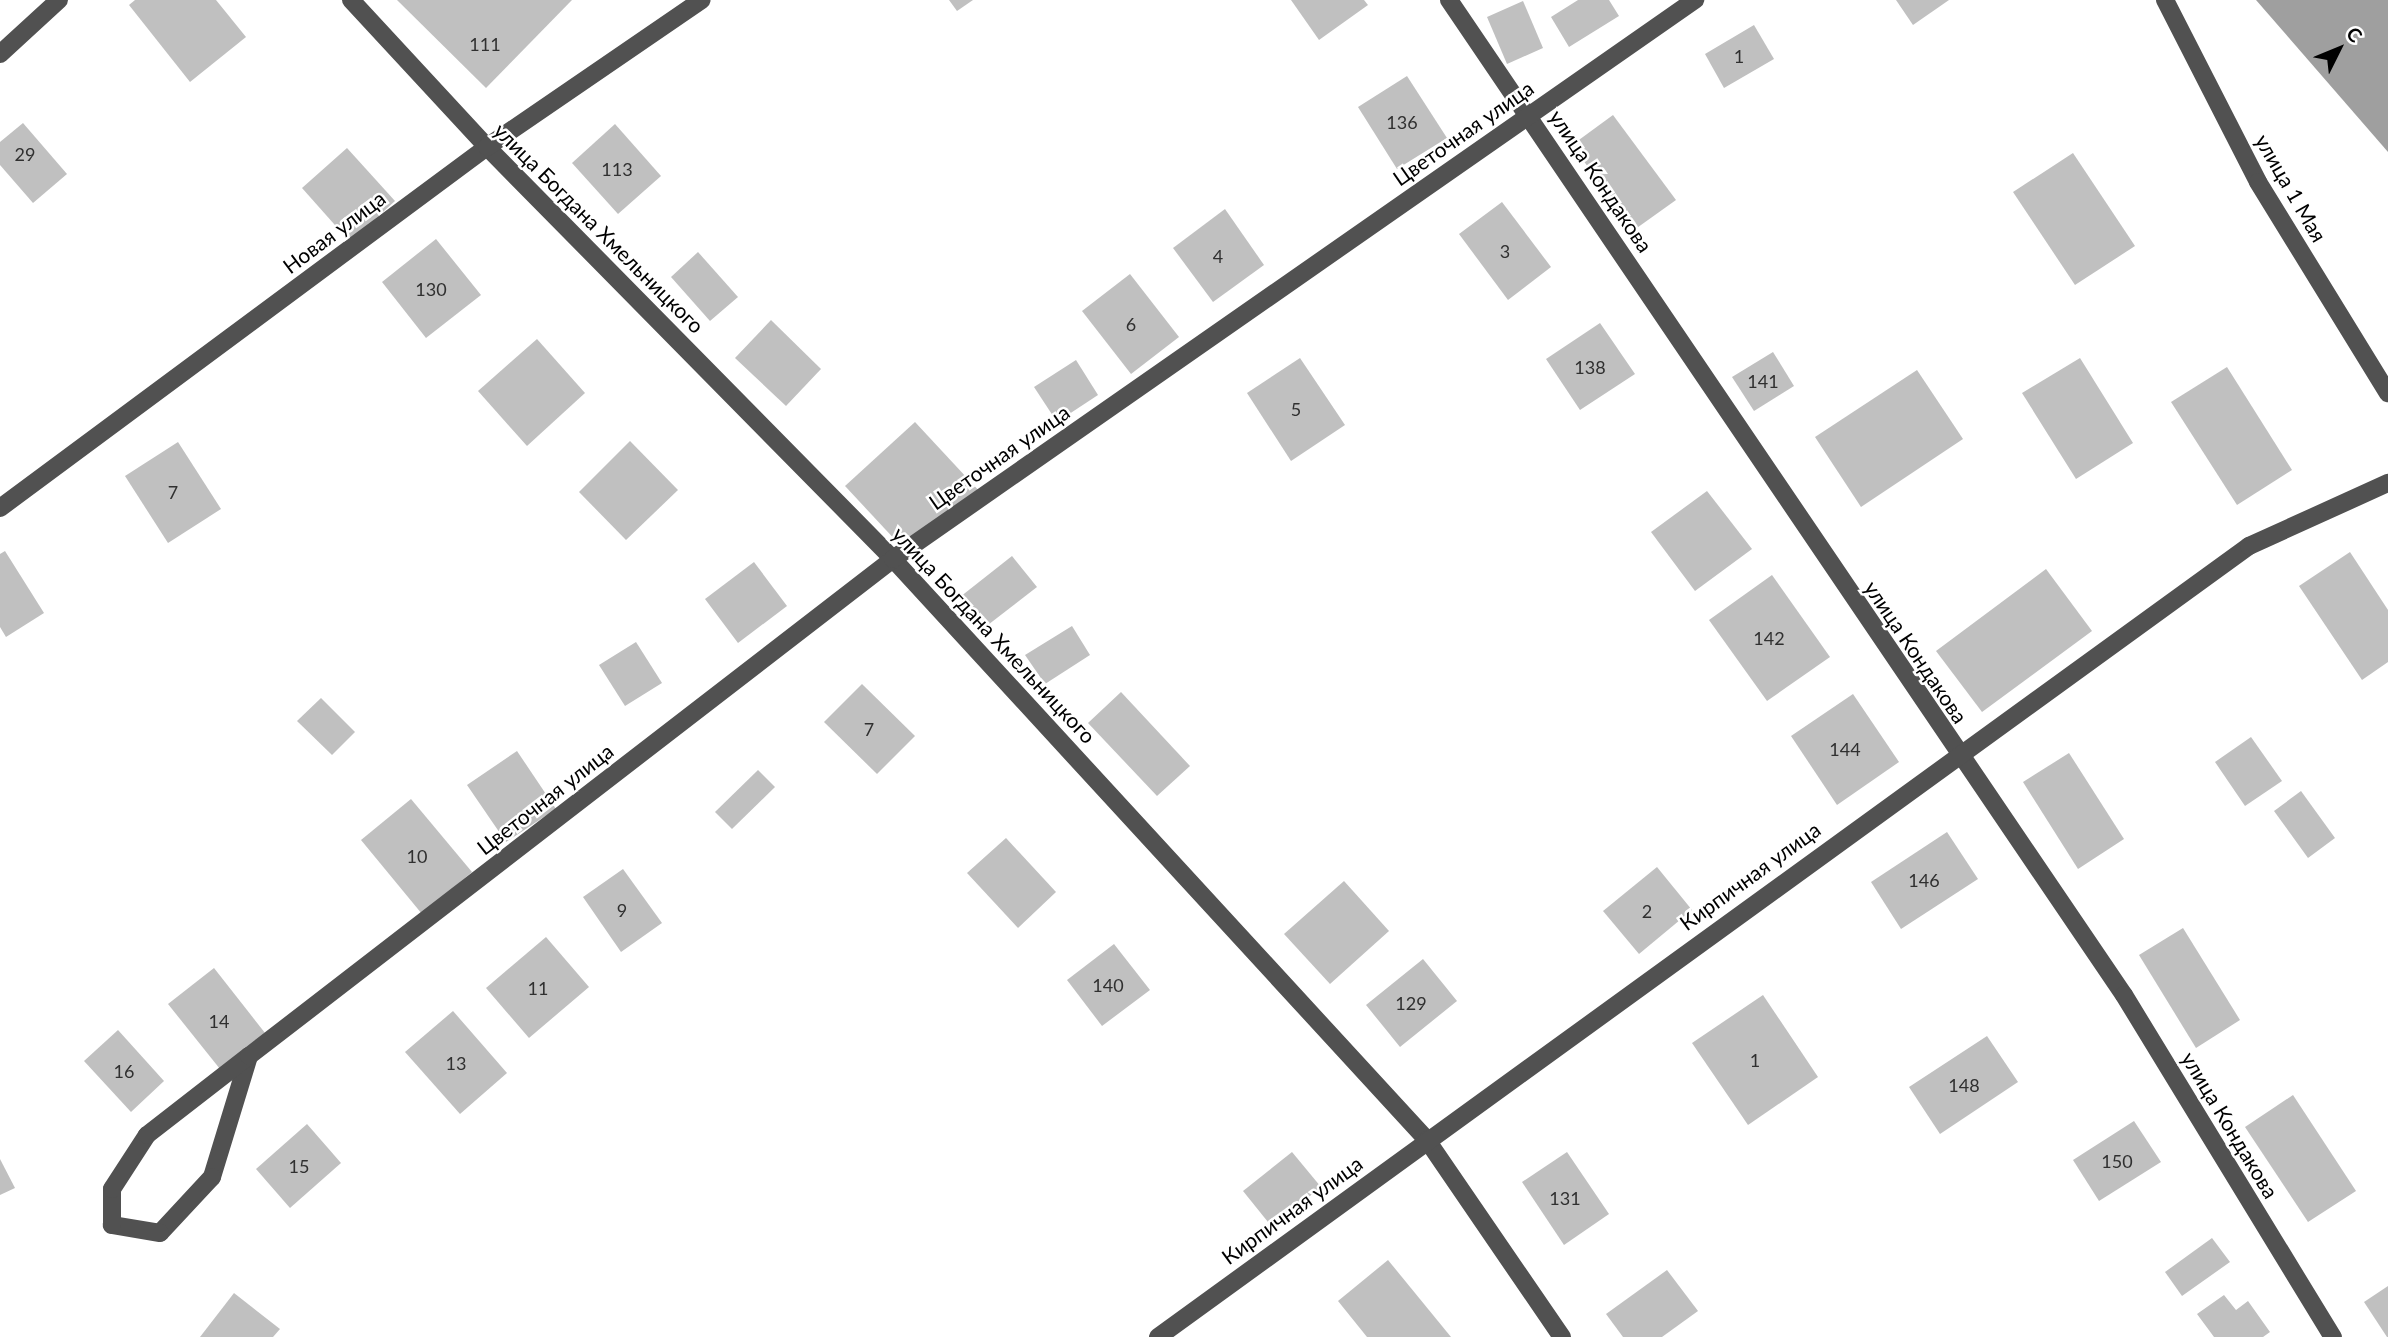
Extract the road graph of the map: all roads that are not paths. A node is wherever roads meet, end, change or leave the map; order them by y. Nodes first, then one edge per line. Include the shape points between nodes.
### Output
1 (59, 0) edge
2 (351, 0) edge
3 (702, 0) edge
4 (1449, 0) edge
5 (1695, 0) edge
6 (2165, 0) edge
7 (0, 54) edge
8 (1529, 114) junction
9 (486, 147) junction
10 (2388, 393) edge
11 (2388, 484) edge
12 (0, 508) edge
13 (894, 559) junction
14 (1957, 754) junction
15 (248, 1056) junction
16 (1427, 1140) junction
17 (1158, 1337) edge
18 (1562, 1337) edge
19 (2333, 1337) edge

1 - 7 street
2 - 9 street, улица Богдана Хмельницкого
3 - 9 street, Новая улица
4 - 8 street, улица Кондакова
5 - 8 street, Цветочная улица
6 - 10 street, улица 1 Мая via 2258,181
8 - 13 street, Цветочная улица
8 - 14 street, улица Кондакова
9 - 12 street, Новая улица
9 - 13 street, улица Богдана Хмельницкого
11 - 14 street, Кирпичная улица via 2249,546
13 - 15 street, Цветочная улица
13 - 16 street, улица Богдана Хмельницкого
14 - 16 street, Кирпичная улица
14 - 19 street, улица Кондакова via 2124,995
15 - 15 street, Цветочная улица via 147,1135 111,1189 112,1225 160,1233 212,1177
16 - 17 street, Кирпичная улица
16 - 18 street, улица Богдана Хмельницкого

